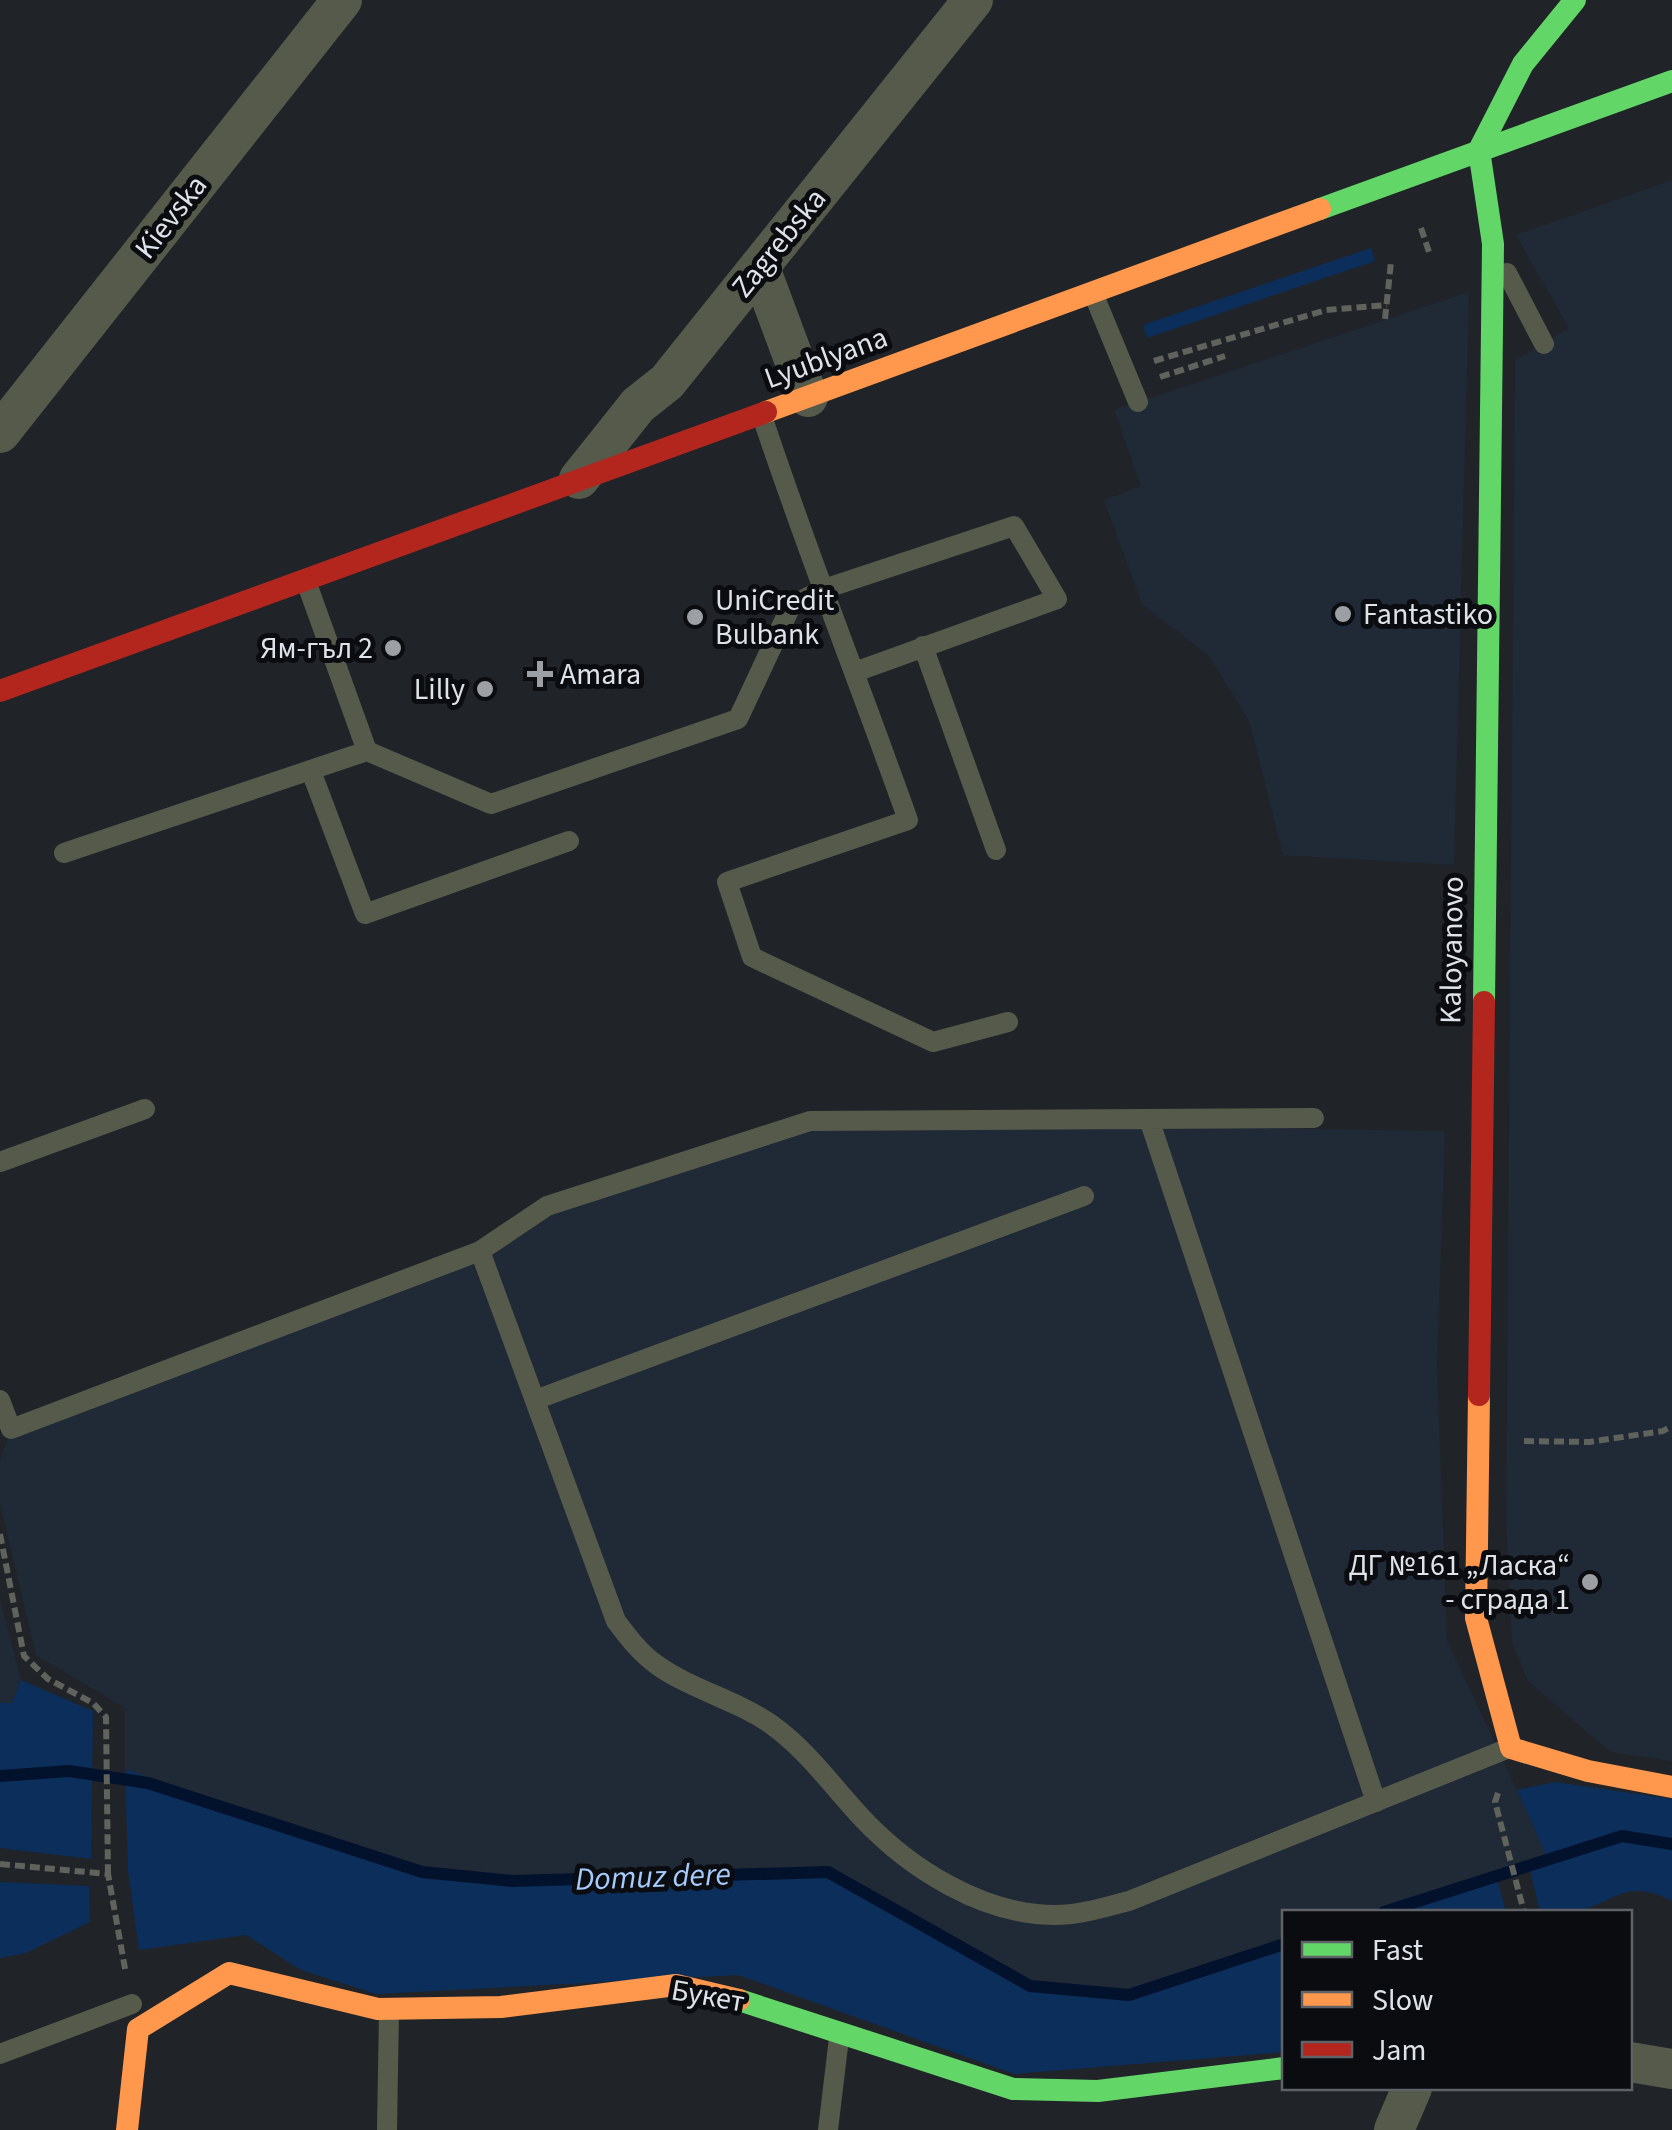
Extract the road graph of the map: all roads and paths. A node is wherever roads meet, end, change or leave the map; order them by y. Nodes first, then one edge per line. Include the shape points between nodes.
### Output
1 (342, 0) edge
2 (973, 0) edge
3 (1575, 0) edge
4 (1672, 82) edge
5 (1479, 150) junction
6 (1421, 228) dead end
7 (1492, 244) junction
8 (1430, 255) dead end
9 (1390, 262) dead end
10 (760, 268) junction
11 (1093, 293) junction
12 (1386, 305) junction
13 (1385, 319) dead end
14 (1544, 344) dead end
15 (1225, 356) dead end
16 (1153, 362) dead end
17 (1158, 378) dead end
18 (808, 397) junction
19 (1138, 402) dead end
20 (761, 414) junction
21 (0, 433) edge
22 (578, 480) junction
23 (305, 580) junction
24 (820, 590) junction
25 (923, 646) junction
26 (855, 672) junction
27 (0, 691) edge
28 (367, 751) junction
29 (311, 771) junction
30 (569, 841) dead end
31 (996, 850) dead end
32 (64, 853) dead end
33 (1008, 1022) dead end
34 (145, 1110) dead end
35 (1314, 1118) dead end
36 (1149, 1119) junction
37 (0, 1162) edge
38 (1084, 1196) dead end
39 (480, 1251) junction
40 (0, 1400) edge
41 (535, 1400) junction
42 (1672, 1426) edge
43 (1478, 1442) junction
44 (0, 1534) edge
45 (1511, 1748) junction
46 (1672, 1788) edge
47 (1376, 1802) junction
48 (1505, 1842) dead end
49 (0, 1864) edge
50 (108, 1874) junction
51 (1522, 1909) edge
52 (132, 2004) joint
53 (388, 2009) junction
54 (839, 2034) junction
55 (0, 2054) edge
56 (1632, 2062) edge
57 (1282, 2068) edge
58 (1672, 2069) edge
59 (1411, 2090) edge
60 (127, 2130) edge
61 (387, 2130) edge
62 (828, 2130) edge
63 (1394, 2130) edge

1 - 21 street, Kievska
2 - 10 street, Zagrebska
3 - 5 street via 1523,64
4 - 5 street, Lyublyana
5 - 7 street, Kaloyanovo
5 - 11 street, Lyublyana
6 - 8 path
7 - 14 lane
7 - 43 street, Kaloyanovo
9 - 12 path
10 - 18 street
10 - 22 street, Zagrebska
11 - 18 street, Lyublyana
11 - 19 lane
12 - 13 path
12 - 16 path via 1326,310
15 - 17 path
18 - 20 street, Lyublyana
20 - 22 street, Lyublyana
20 - 24 lane
22 - 23 street, Lyublyana
23 - 27 street, Lyublyana
23 - 28 lane
24 - 25 lane via 1014,526 1057,599
24 - 26 lane
24 - 28 lane via 791,606 738,720 491,804
25 - 26 lane
25 - 31 lane
26 - 33 lane via 908,820 728,882 752,957 933,1042
28 - 29 lane
29 - 30 lane via 366,914
29 - 32 lane
34 - 37 lane
35 - 36 lane
36 - 39 lane via 810,1121 546,1206
36 - 47 lane
38 - 41 lane
39 - 40 lane via 10,1429
39 - 41 lane
41 - 47 lane via 616,1621 635,1646 660,1667 772,1725 894,1850 986,1903 1056,1915 1129,1901
42 - 43 path via 1589,1442
43 - 45 street, Kaloyanovo via 1476,1618
44 - 50 path via 24,1656 106,1717
45 - 46 street
45 - 47 lane
48 - 51 path
49 - 50 path
50 - 52 path
52 - 55 lane
53 - 54 street, Букет via 502,2007 676,1985 760,2005
53 - 60 street, Букет via 228,1974 138,2028
53 - 61 lane
54 - 57 street, Букет via 1013,2089 1098,2091
54 - 62 lane
56 - 58 street
59 - 63 street

